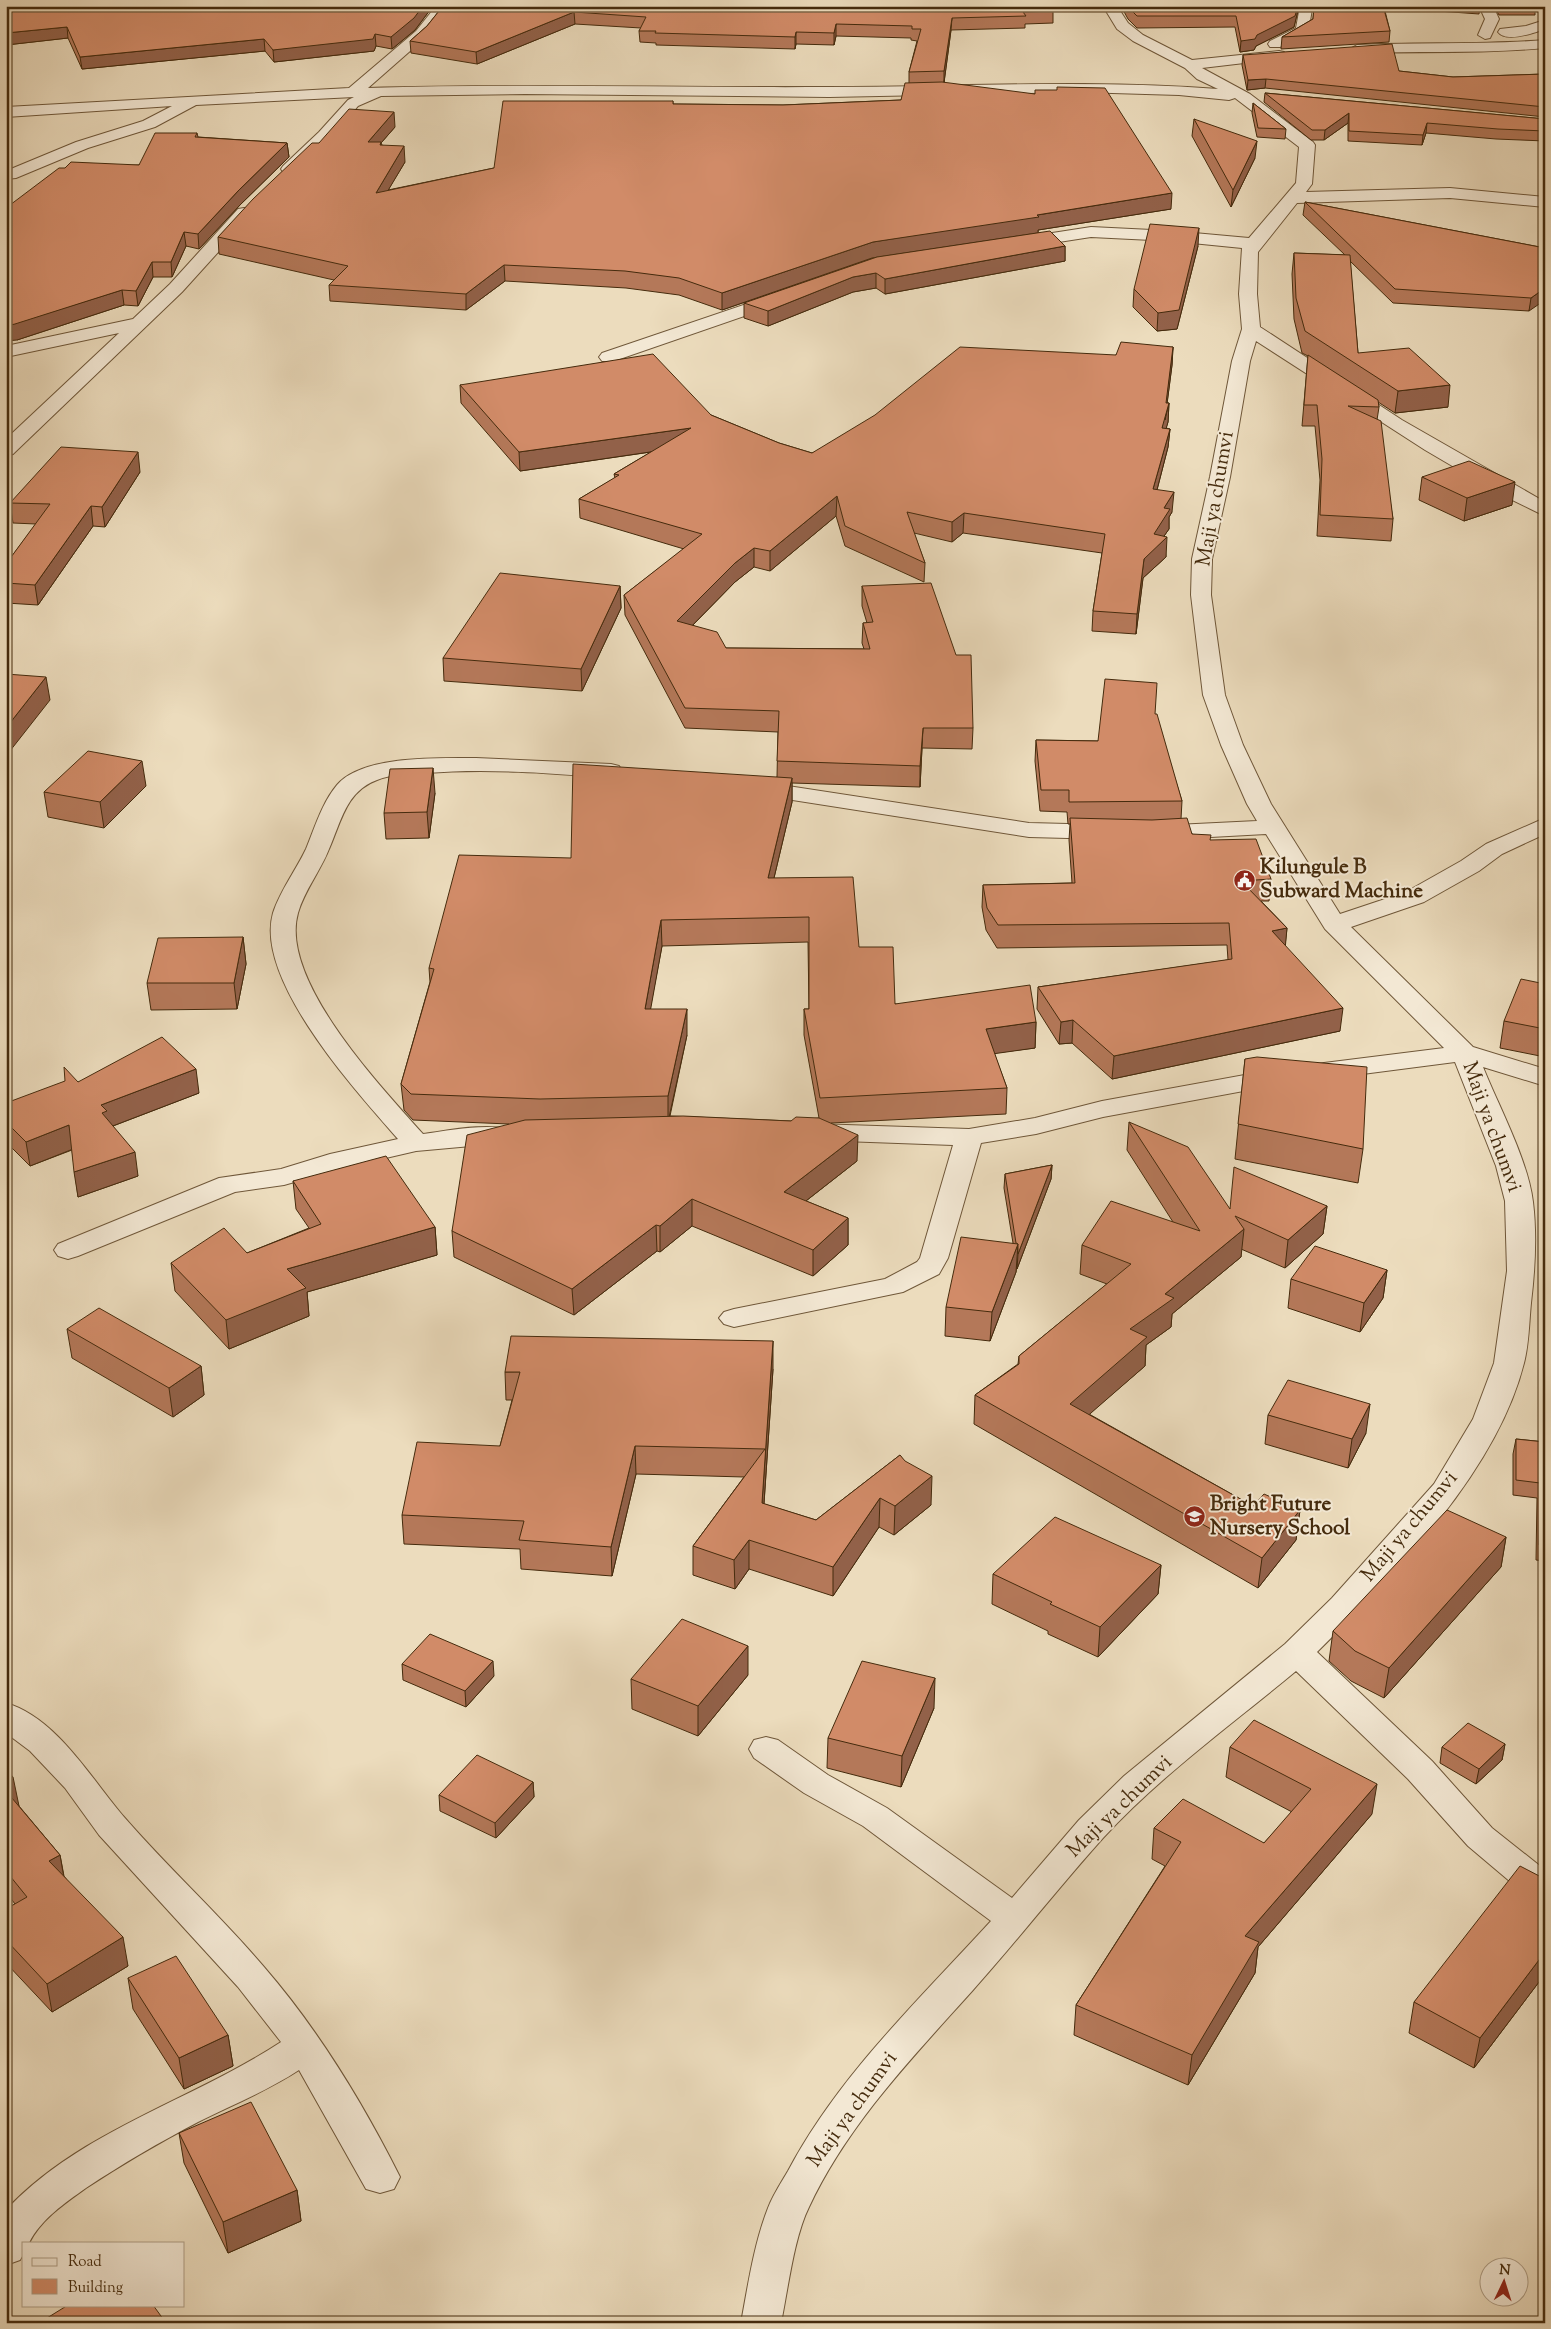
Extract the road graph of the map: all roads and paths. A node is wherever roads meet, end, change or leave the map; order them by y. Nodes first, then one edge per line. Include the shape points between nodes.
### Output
1 (444, 6) edge
2 (1110, 6) edge
3 (1486, 6) edge
4 (1305, 9) dead end
5 (1545, 24) edge
6 (1485, 35) junction
7 (1545, 44) edge
8 (1424, 46) junction
9 (1346, 50) edge
10 (1290, 54) edge
11 (1252, 57) junction
12 (1190, 65) junction
13 (383, 92) junction
14 (353, 93) junction
15 (1255, 96) junction
16 (199, 98) junction
17 (6, 112) edge
18 (10, 175) dead end
19 (278, 179) edge
20 (1291, 198) junction
21 (1545, 202) edge
22 (254, 203) edge
23 (1253, 244) junction
24 (1003, 246) edge
25 (790, 294) edge
26 (139, 323) junction
27 (1251, 329) junction
28 (6, 352) edge
29 (608, 357) dead end
30 (7, 450) edge
31 (1519, 496) junction
32 (1545, 497) edge
33 (1545, 510) edge
34 (635, 772) edge
35 (737, 785) edge
36 (1545, 825) edge
37 (1273, 827) junction
38 (1334, 924) junction
39 (1464, 1053) junction
40 (1545, 1078) edge
41 (795, 1132) edge
42 (534, 1135) edge
43 (969, 1136) junction
44 (416, 1142) junction
45 (68, 1250) dead end
46 (734, 1318) dead end
47 (1297, 1652) junction
48 (6, 1715) edge
49 (766, 1749) dead end
50 (1545, 1890) edge
51 (1016, 1919) junction
52 (305, 2046) junction
53 (380, 2177) dead end
54 (6, 2248) edge
55 (761, 2323) edge

1 - 14 street via 421,34
2 - 12 street, Maji ya chumvi via 1122,26 1138,38
3 - 6 street via 1492,19
4 - 11 street via 1303,30
5 - 6 street via 1528,30
6 - 8 street
7 - 8 street
8 - 9 street
10 - 11 street
11 - 12 street
12 - 15 street, Maji ya chumvi via 1202,76
13 - 14 street
13 - 15 street via 846,92 1028,88 1186,90
13 - 19 street via 353,103 325,135
14 - 16 street
15 - 20 street, Maji ya chumvi via 1258,109 1308,145 1304,184
16 - 17 street
16 - 18 street via 150,124 82,145
20 - 21 street via 1429,192 1500,195
20 - 23 street, Maji ya chumvi
22 - 26 street
23 - 24 street via 1091,232
23 - 27 street, Maji ya chumvi via 1249,252 1248,294
25 - 29 street
26 - 28 street
26 - 30 street
27 - 31 street via 1353,399
27 - 37 street, Maji ya chumvi via 1241,361 1202,559 1201,595 1214,695 1232,745
31 - 32 street
31 - 33 street
34 - 44 street via 524,765 382,770 354,782 339,801 285,914 282,932 292,971 320,1028
35 - 37 street via 1029,830 1150,833
36 - 38 street via 1494,849 1415,897
37 - 38 street, Maji ya chumvi
38 - 39 street, Maji ya chumvi
39 - 40 street
39 - 43 street via 1285,1075 1102,1109 1036,1126
39 - 47 street, Maji ya chumvi via 1510,1166 1519,1201 1521,1271 1509,1363 1488,1419 1446,1490 1344,1606
41 - 43 street
42 - 44 street
43 - 46 street via 929,1268 893,1286
44 - 45 street via 284,1177 229,1184
47 - 50 street via 1420,1770 1480,1837
47 - 51 street, Maji ya chumvi via 1136,1785 1091,1829
48 - 52 street via 42,1742 77,1779 111,1826 251,1977
49 - 51 street via 816,1784 875,1817
51 - 55 street, Maji ya chumvi via 873,2076 820,2147 788,2208
52 - 53 street
52 - 54 street via 258,2077 141,2134 70,2177 43,2197 19,2224

